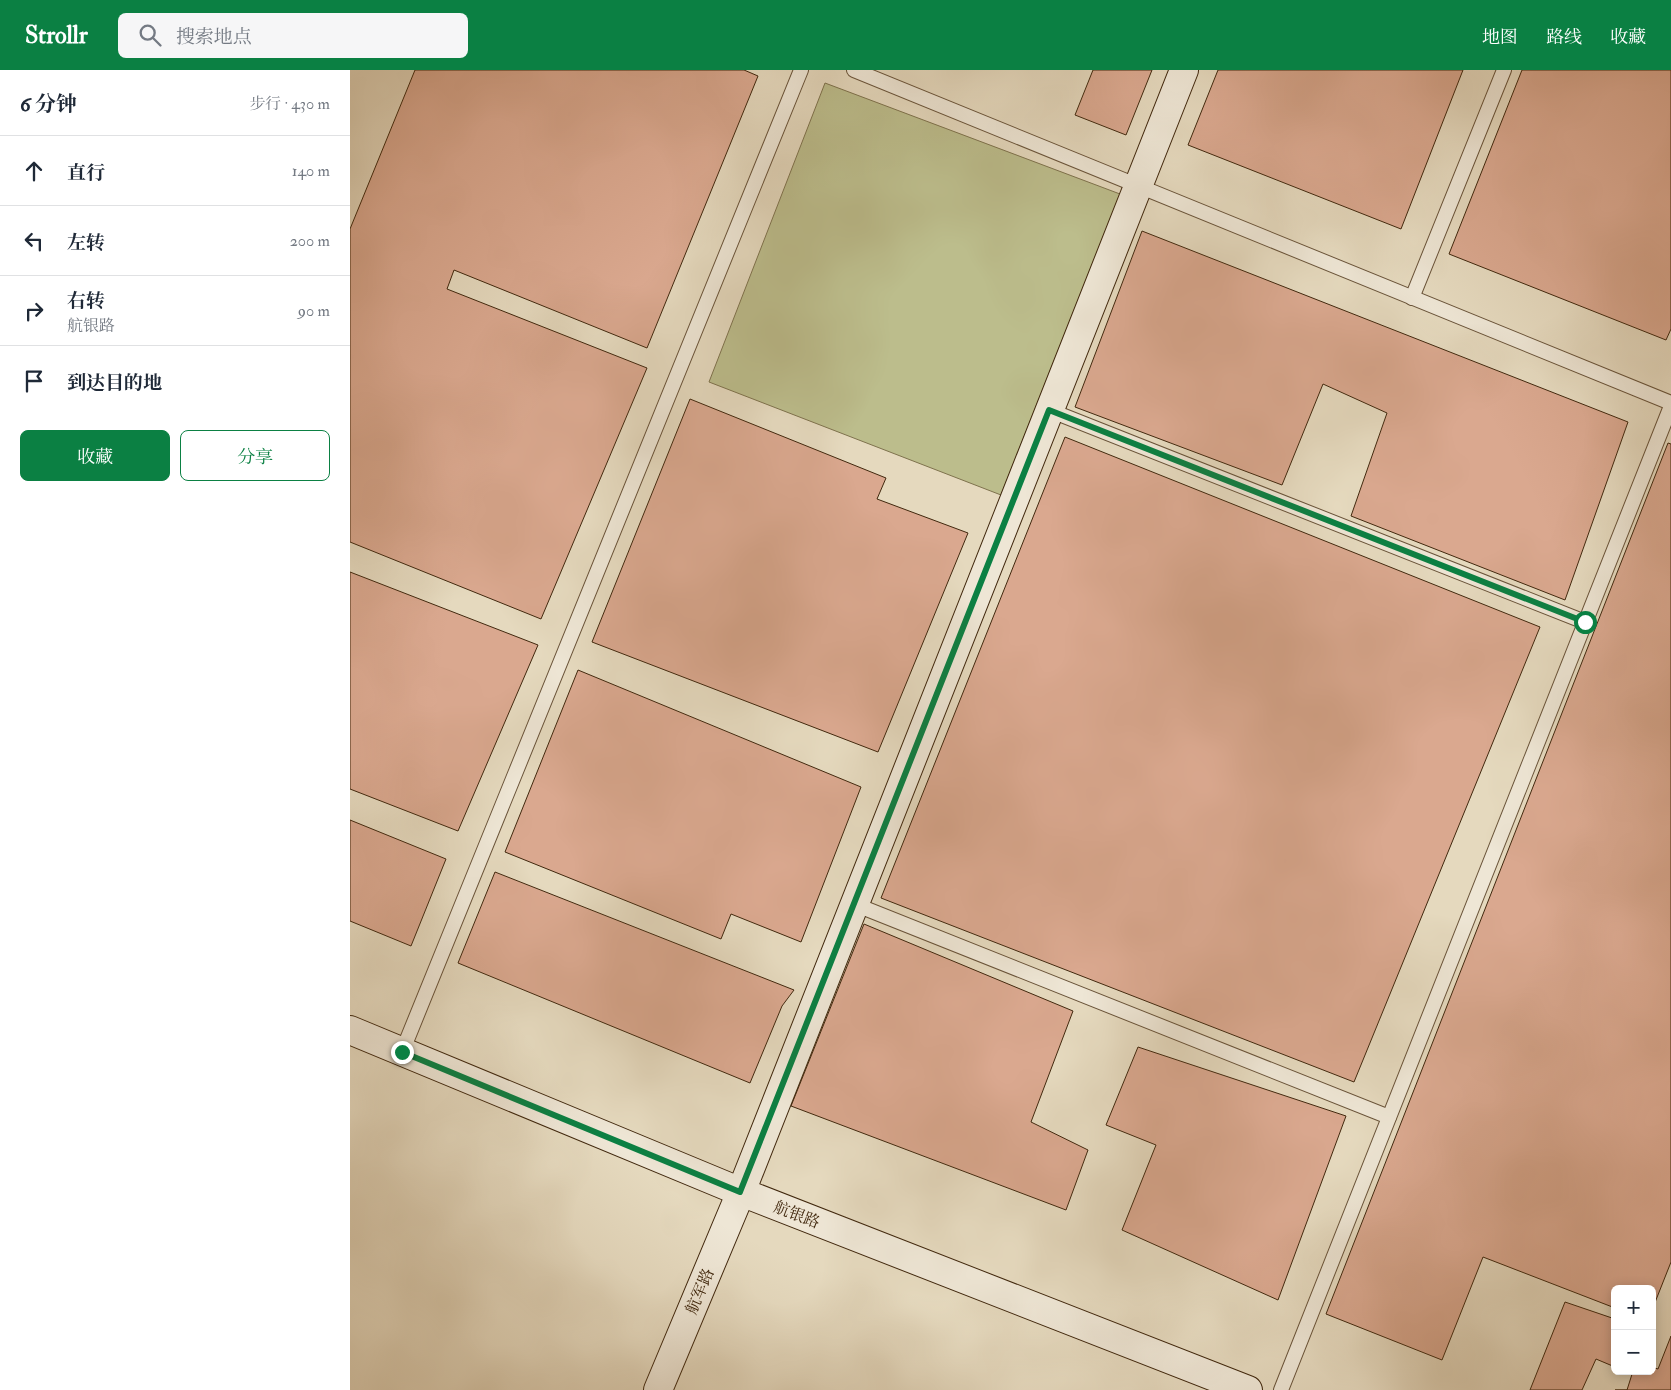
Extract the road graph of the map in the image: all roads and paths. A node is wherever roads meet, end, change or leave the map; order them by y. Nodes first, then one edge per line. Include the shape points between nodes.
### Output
1 (801, 70) edge
2 (854, 70) edge
3 (1184, 70) edge
4 (1504, 70) edge
5 (1138, 186) junction
6 (1412, 298) junction
7 (1671, 404) edge
8 (1049, 410) junction
9 (1585, 622) junction
10 (854, 904) junction
11 (350, 1030) edge
12 (402, 1052) junction
13 (1390, 1117) junction
14 (740, 1192) junction
15 (658, 1390) edge
16 (1248, 1390) edge
17 (1281, 1390) edge

1 - 12 lane
2 - 5 lane
3 - 5 street, 航军路
4 - 6 lane
5 - 6 lane
5 - 8 street, 航军路
6 - 7 lane
7 - 9 lane
8 - 9 lane
8 - 10 street, 航军路
9 - 13 lane
10 - 13 lane
10 - 14 street, 航军路
11 - 12 street, 航银路
12 - 14 street, 航银路
13 - 17 lane
14 - 15 street, 航军路
14 - 16 street, 航银路

